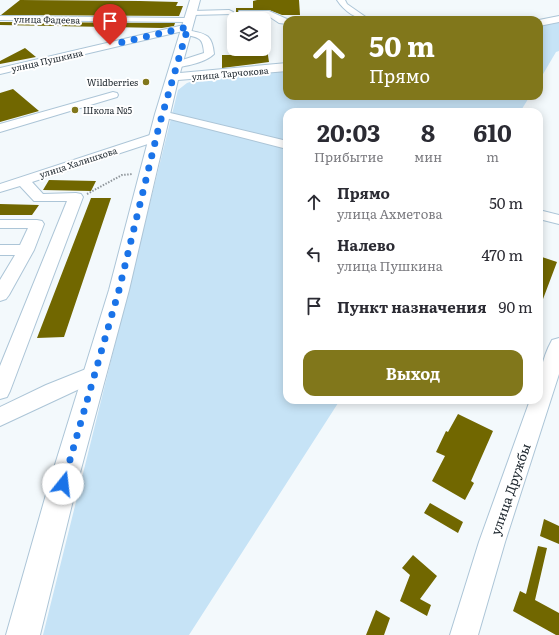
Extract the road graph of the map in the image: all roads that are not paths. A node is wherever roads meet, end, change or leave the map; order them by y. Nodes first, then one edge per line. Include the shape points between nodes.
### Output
1 (195, 0) edge
2 (341, 0) edge
3 (227, 13) edge
4 (271, 14) edge
5 (360, 16) edge
6 (0, 18) edge
7 (559, 18) edge
8 (283, 21) edge
9 (543, 22) edge
10 (189, 23) junction
11 (283, 67) edge
12 (0, 71) edge
13 (175, 71) junction
14 (113, 95) dead end
15 (162, 114) junction
16 (0, 128) edge
17 (156, 137) junction
18 (283, 144) edge
19 (22, 180) junction
20 (0, 188) edge
21 (543, 215) edge
22 (559, 220) edge
23 (5, 224) edge
24 (0, 242) edge
25 (0, 250) edge
26 (26, 250) junction
27 (17, 266) junction
28 (49, 266) junction
29 (0, 295) edge
30 (559, 345) edge
31 (96, 373) junction
32 (0, 391) edge
33 (543, 392) edge
34 (539, 404) edge
35 (4, 409) edge
36 (23, 635) edge
37 (464, 635) edge

1 - 10 main road
2 - 5 street
3 - 10 street
4 - 8 street
6 - 10 street, улица Фадеева
7 - 9 main road
10 - 12 street, улица Пушкина
10 - 13 main road
10 - 13 street via 208,42 208,54
11 - 13 main road, улица Тарчокова
13 - 15 main road
14 - 16 street
15 - 17 main road
15 - 18 street
17 - 19 street, улица Халишхова
17 - 31 main road
19 - 20 street, улица Халишхова
19 - 28 street via 39,198 76,197
21 - 22 street
23 - 24 street
23 - 26 street via 37,224
25 - 26 street
26 - 27 street
27 - 28 street
27 - 29 street
28 - 32 street
30 - 33 street, улица Дружбы
31 - 35 street
31 - 36 main road
34 - 37 street, улица Дружбы via 492,542

